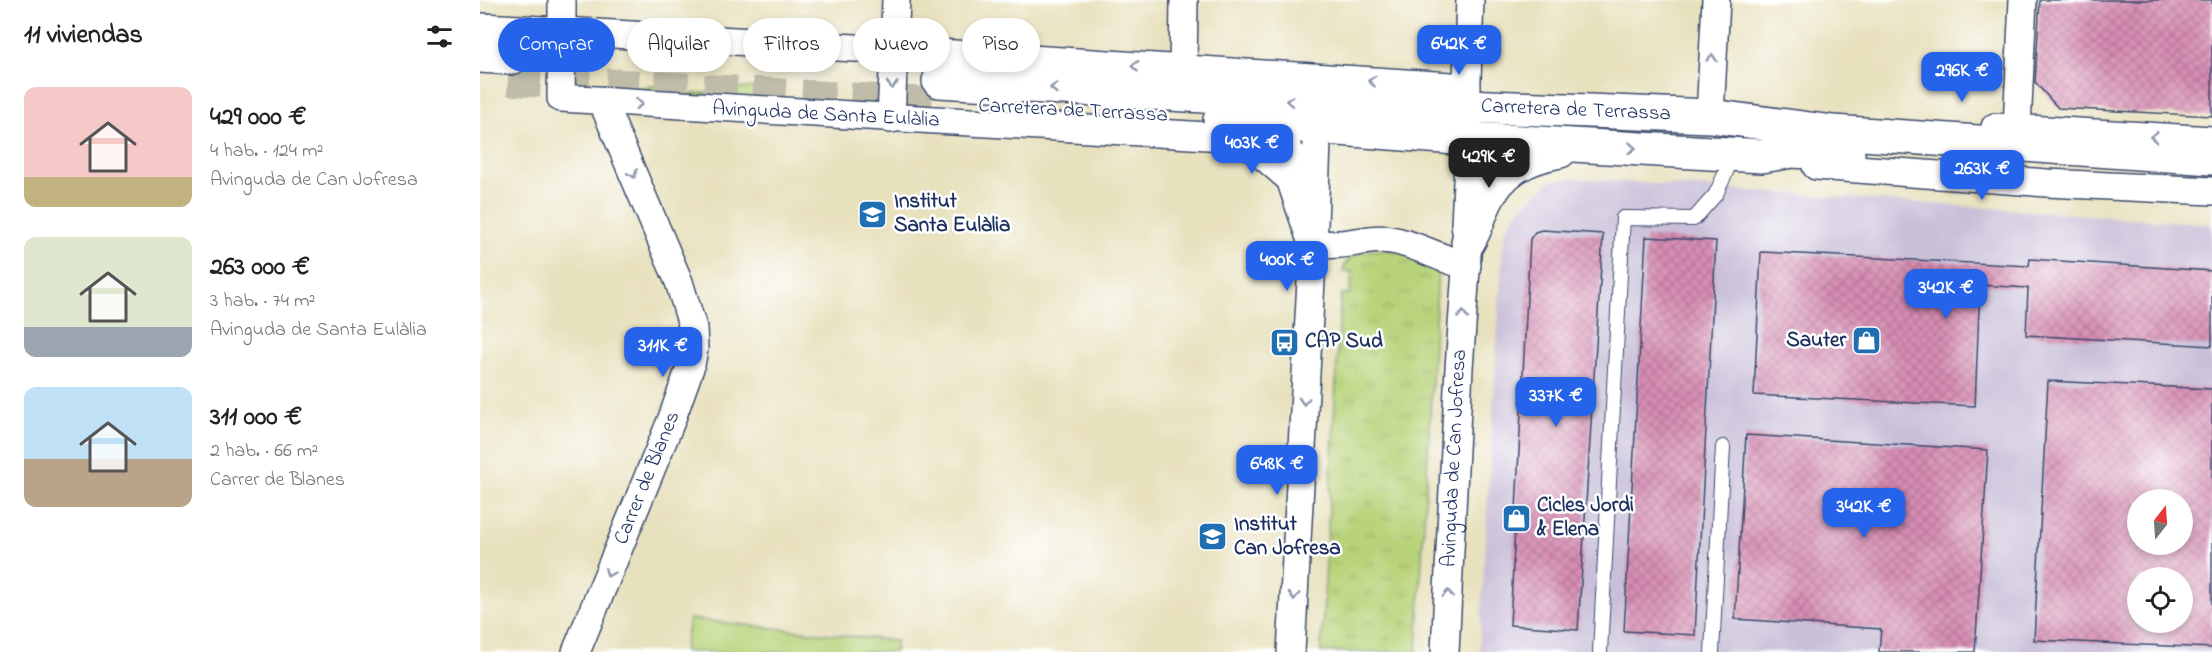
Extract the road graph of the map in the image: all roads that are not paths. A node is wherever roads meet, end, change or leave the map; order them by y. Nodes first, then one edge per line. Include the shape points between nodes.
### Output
1 (562, 0) edge
2 (897, 0) edge
3 (1184, 0) edge
4 (1470, 0) edge
5 (1716, 0) edge
6 (2023, 0) edge
7 (562, 18) edge
8 (896, 18) edge
9 (480, 27) edge
10 (498, 28) edge
11 (615, 34) edge
12 (853, 48) edge
13 (950, 54) edge
14 (1183, 69) junction
15 (561, 72) edge
16 (892, 72) edge
17 (1466, 96) junction
18 (1431, 97) junction
19 (602, 101) junction
20 (1710, 116) junction
21 (891, 119) junction
22 (1240, 121) junction
23 (1322, 128) junction
24 (2018, 128) junction
25 (1468, 139) junction
26 (2212, 140) edge
27 (1587, 145) junction
28 (1762, 156) junction
29 (2212, 158) edge
30 (1726, 172) dead end
31 (2212, 176) edge
32 (1314, 180) junction
33 (2212, 191) edge
34 (1312, 244) junction
35 (1467, 253) junction
36 (1723, 447) dead end
37 (576, 652) edge
38 (1291, 652) edge
39 (1445, 652) edge
40 (1600, 652) edge
41 (1712, 652) edge

1 - 7 street
2 - 8 street
3 - 14 street
4 - 17 street, Avinguda de Can Jofresa
20 -> 5 street
6 - 24 street
9 - 10 street
11 - 12 street
14 -> 13 street
18 -> 14 street
15 - 19 street, Avinguda de Santa Eulàlia via 561,98
16 -> 21 street
17 - 18 main road, Carretera de Terrassa
17 - 20 main road, Carretera de Terrassa
17 - 25 street, Avinguda de Can Jofresa
18 -> 22 main road, Carretera de Terrassa via 939,93
18 - 23 street via 1407,117 1340,118
19 -> 21 street, Avinguda de Santa Eulàlia
19 -> 37 street, Carrer de Blanes via 679,282 693,328 694,349 671,421
20 - 24 street
20 - 29 main road, Carretera de Terrassa via 1833,132
21 - 34 street, Avinguda de Santa Eulàlia via 1242,138 1290,179
22 - 23 main road, Carretera de Terrassa
22 - 32 street via 1290,152
23 - 25 main road, Carretera de Terrassa
23 - 32 street
26 -> 24 street
25 - 27 main road, Carretera de Terrassa
25 - 35 street, Avinguda de Can Jofresa
27 -> 28 main road, Carretera de Terrassa
27 - 35 main road via 1527,159 1503,175 1485,202
28 - 31 main road, Carretera de Terrassa via 1792,151
28 - 33 street via 1791,164 1911,174
30 - 40 lane via 1716,194 1694,219 1623,218
32 - 34 street
34 - 35 street via 1390,240 1449,262
34 -> 38 street
39 -> 35 street, Avinguda de Can Jofresa
36 - 41 lane

